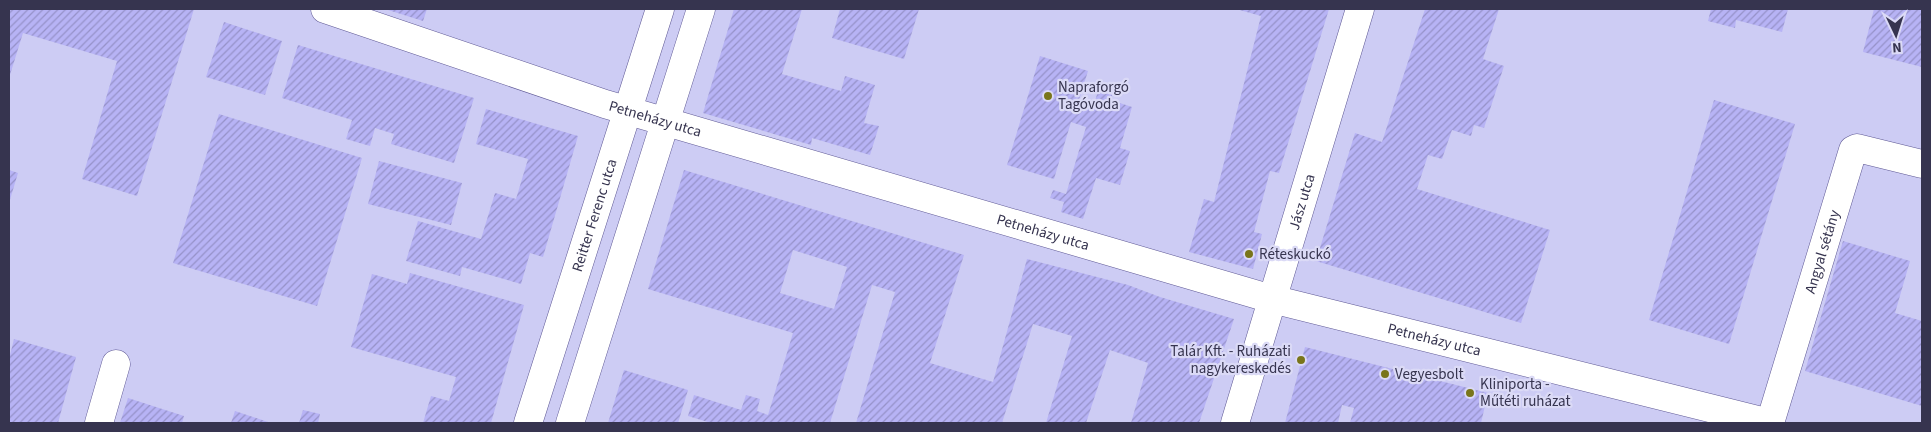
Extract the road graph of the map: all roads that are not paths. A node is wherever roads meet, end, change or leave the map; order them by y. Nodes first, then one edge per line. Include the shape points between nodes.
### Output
1 (325, 9) edge
2 (660, 9) edge
3 (701, 9) edge
4 (1360, 9) edge
5 (628, 111) junction
6 (666, 122) junction
7 (1922, 164) edge
8 (1272, 299) junction
9 (116, 364) dead end
10 (98, 423) edge
11 (528, 423) edge
12 (570, 423) edge
13 (1235, 423) edge
14 (1770, 423) edge

1 - 5 street, Petneházy utca
2 - 5 street, Reitter Ferenc utca
3 - 6 street
4 - 8 street, Jász utca
5 - 6 street, Petneházy utca
5 - 11 street, Reitter Ferenc utca
6 - 8 street, Petneházy utca
6 - 12 street
7 - 14 street, Angyal sétány via 1856,148 1853,151
8 - 13 street, Jász utca
8 - 14 street, Petneházy utca
9 - 10 street

